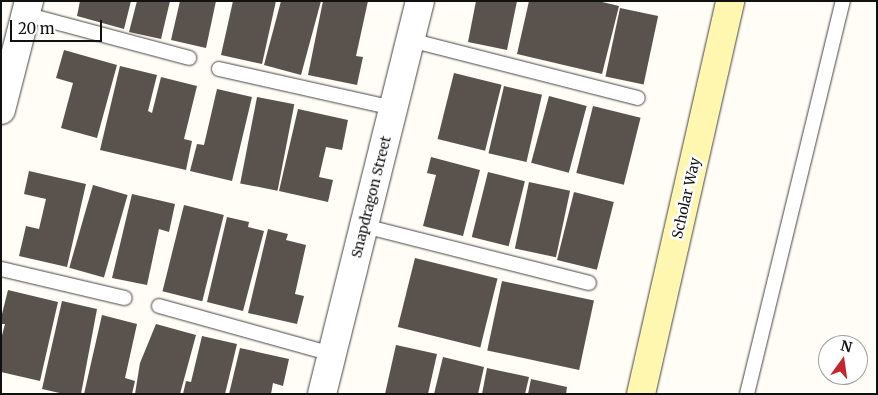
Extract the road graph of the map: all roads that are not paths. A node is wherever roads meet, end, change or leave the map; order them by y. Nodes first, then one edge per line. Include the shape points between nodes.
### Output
1 (420, 1) edge
2 (730, 1) edge
3 (843, 1) edge
4 (27, 8) edge
5 (410, 40) junction
6 (189, 58) dead end
7 (219, 69) dead end
8 (5, 74) edge
9 (638, 98) dead end
10 (393, 108) junction
11 (1, 110) edge
12 (364, 226) junction
13 (1, 270) edge
14 (590, 283) dead end
15 (125, 298) dead end
16 (159, 306) dead end
17 (332, 354) junction
18 (322, 394) edge
19 (641, 394) edge
20 (747, 394) edge

1 - 5 street, Snapdragon Street
2 - 19 street, Scholar Way
3 - 20 lane
4 - 6 lane
4 - 8 street
5 - 9 lane
5 - 10 street, Snapdragon Street
7 - 10 lane
8 - 11 street
10 - 12 street, Snapdragon Street
12 - 14 lane
12 - 17 street, Snapdragon Street
13 - 15 lane
16 - 17 lane
17 - 18 street, Snapdragon Street

